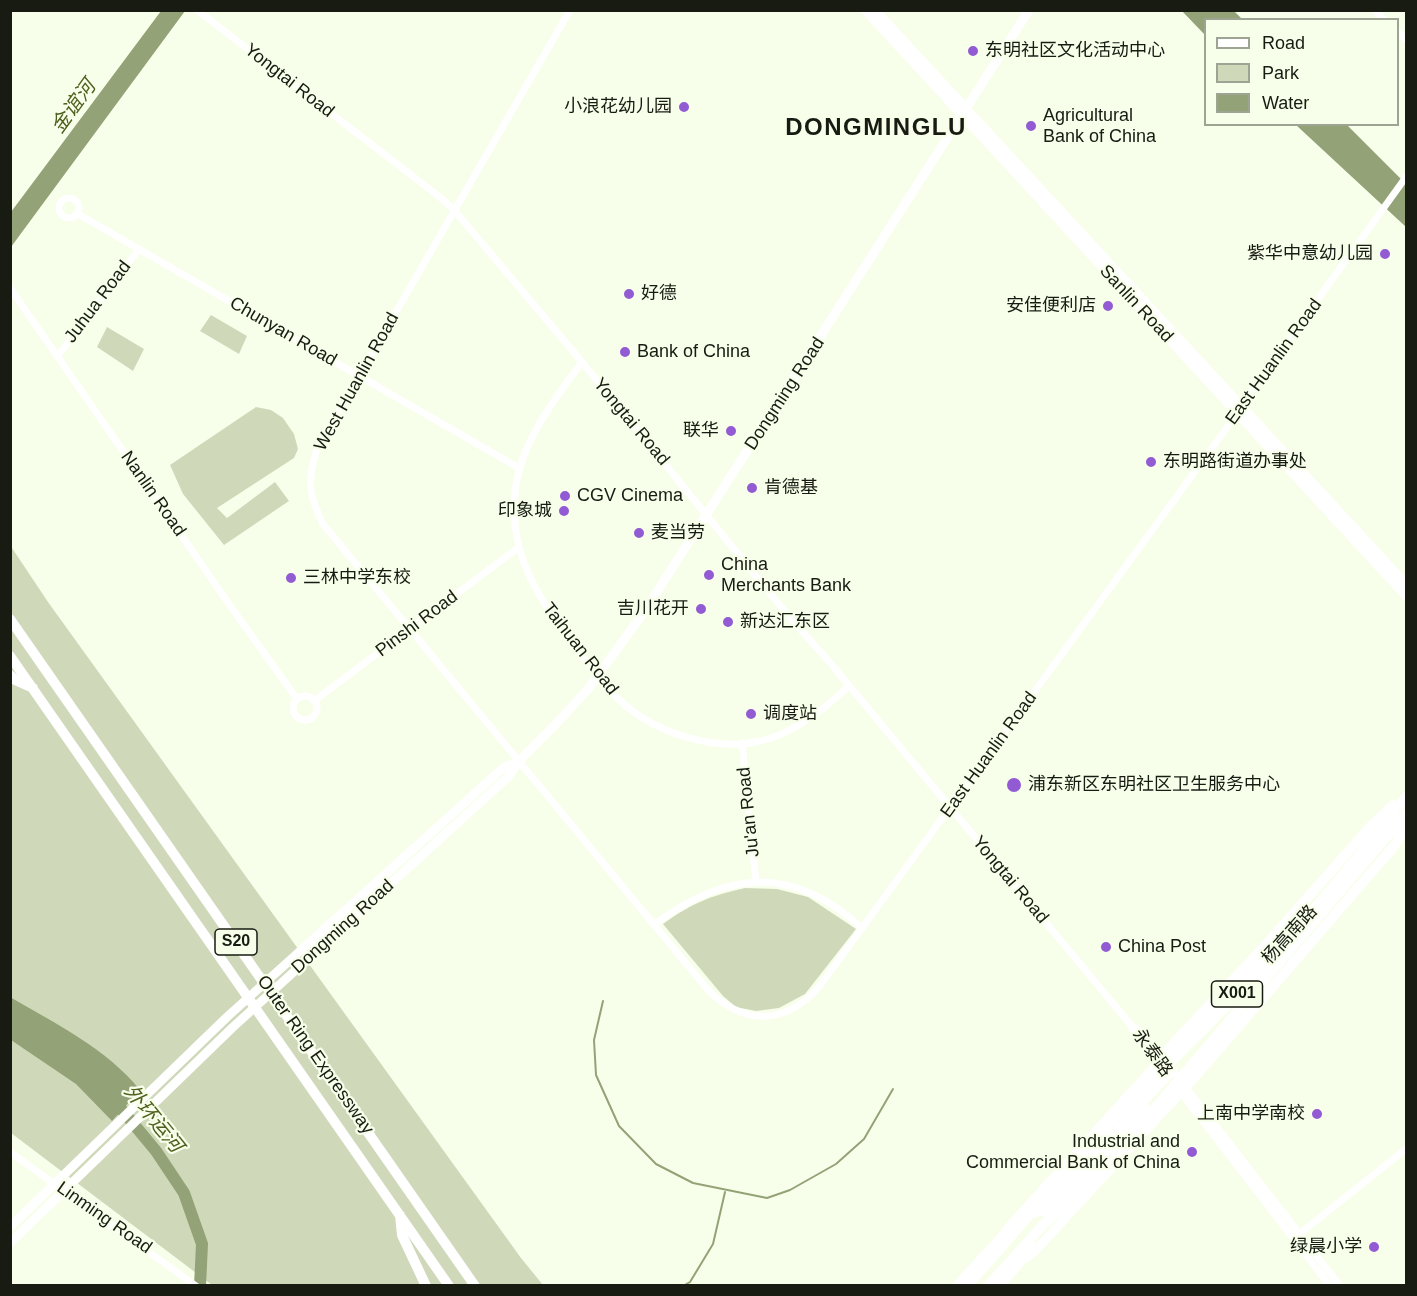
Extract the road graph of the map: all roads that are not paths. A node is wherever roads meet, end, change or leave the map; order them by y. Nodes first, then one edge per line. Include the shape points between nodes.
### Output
1 (197, 10) edge
2 (570, 10) edge
3 (865, 10) edge
4 (875, 10) edge
5 (1029, 10) edge
6 (964, 112) junction
7 (1407, 177) edge
8 (454, 210) junction
9 (78, 214) dead end
10 (139, 249) junction
11 (10, 288) edge
12 (58, 356) junction
13 (582, 362) junction
14 (359, 375) junction
15 (1239, 410) junction
16 (519, 468) junction
17 (708, 514) junction
18 (519, 547) junction
19 (1407, 584) edge
20 (1407, 596) edge
21 (10, 619) edge
22 (411, 629) junction
23 (10, 656) edge
24 (10, 675) edge
25 (597, 676) junction
26 (849, 686) junction
27 (33, 688) junction
28 (297, 699) junction
29 (314, 701) junction
30 (742, 743) junction
31 (519, 761) junction
32 (1407, 791) edge
33 (1407, 797) edge
34 (950, 808) junction
35 (1407, 814) edge
36 (1407, 824) edge
37 (756, 882) junction
38 (655, 924) junction
39 (862, 928) junction
40 (1230, 988) junction
41 (1130, 1024) joint
42 (1162, 1060) junction
43 (1172, 1075) junction
44 (1183, 1088) junction
45 (1407, 1149) edge
46 (10, 1152) edge
47 (1055, 1179) junction
48 (55, 1184) junction
49 (65, 1191) junction
50 (1075, 1197) junction
51 (1031, 1214) junction
52 (400, 1215) junction
53 (1043, 1225) junction
54 (10, 1227) edge
55 (1297, 1236) junction
56 (10, 1243) edge
57 (1021, 1261) junction
58 (196, 1286) edge
59 (426, 1286) edge
60 (449, 1286) edge
61 (476, 1286) edge
62 (957, 1286) edge
63 (967, 1286) edge
64 (988, 1286) edge
65 (999, 1286) edge
66 (1330, 1286) edge
67 (1340, 1286) edge

1 - 8 street, Yongtai Road
2 - 8 street, West Huanlin Road
3 - 6 main road, Sanlin Road
4 - 6 main road, Sanlin Road
5 - 6 main road, Dongming Road
6 - 15 main road, Sanlin Road
6 - 17 main road, Dongming Road
7 - 15 street, East Huanlin Road
8 - 13 street, Yongtai Road
8 - 14 street, West Huanlin Road
9 - 10 street, Chunyan Road
10 - 12 street, Juhua Road
10 - 14 street, Chunyan Road
11 - 12 street, Nanlin Road
12 - 28 street, Nanlin Road
13 - 16 street, Taihuan Road via 545,415
13 - 17 street, Yongtai Road
14 - 16 street, Chunyan Road
14 - 22 street, West Huanlin Road via 317,449 310,472 310,495 323,524
15 - 19 main road, Sanlin Road
15 - 20 main road, Sanlin Road
15 - 34 street, East Huanlin Road
16 - 18 street, Taihuan Road via 514,504
17 - 25 main road, Dongming Road
17 - 26 street, Yongtai Road
18 - 22 street, Pinshi Road
18 - 25 street, Taihuan Road via 544,604
21 - 61 highway, Outer Ring Expressway / S20
22 - 29 street, Pinshi Road
22 - 31 street, West Huanlin Road
23 - 27 highway, Outer Ring Expressway / S20
24 - 27 highway
25 - 30 street, Taihuan Road via 625,706 675,735
25 - 31 main road, Dongming Road
26 - 30 street, Taihuan Road via 795,728 776,737
26 - 34 street, Yongtai Road
27 - 52 highway, Outer Ring Expressway / S20
28 - 29 street via 306,696
28 - 29 street via 293,711 303,720 315,714
30 - 37 street, Ju'an Road
31 - 38 street, East Huanlin Road
31 - 48 main road, Dongming Road via 503,768 227,1017
31 - 49 main road, Dongming Road via 508,777 232,1028
32 - 40 highway via 1371,826
33 - 47 highway, 杨高南路 / X001 via 1235,996
34 - 39 street, East Huanlin Road
34 - 41 street, Yongtai Road
35 - 50 highway, 杨高南路 / X001
36 - 44 main road, X001
36 - 44 highway via 1395,845
37 - 38 street via 728,886 697,897
37 - 39 street via 783,884 818,896
38 - 39 street, East Huanlin Road via 720,1002 733,1010 762,1017 788,1011 810,998
40 - 42 main road, X001
40 - 42 highway
41 - 42 street, 永泰路
42 - 43 main road
42 - 47 main road, X001
43 - 44 main road
43 - 51 main road, 杨高南路 / X001 via 1042,1210
43 - 53 main road, 杨高南路 / X001
44 - 55 street, 永泰路
44 - 57 main road via 1035,1251
45 - 55 street
46 - 48 street, Linming Road
47 - 51 highway, 杨高南路 / X001
47 - 62 highway
48 - 49 street, Linming Road
48 - 54 main road, Dongming Road
49 - 56 main road, Dongming Road
49 - 58 street, Linming Road
50 - 53 highway, 杨高南路 / X001
50 - 57 highway
51 - 63 highway, 杨高南路 / X001
52 - 59 highway via 402,1235
52 - 60 highway, Outer Ring Expressway / S20
53 - 64 highway, 杨高南路 / X001
55 - 66 street
55 - 67 street
57 - 65 highway

